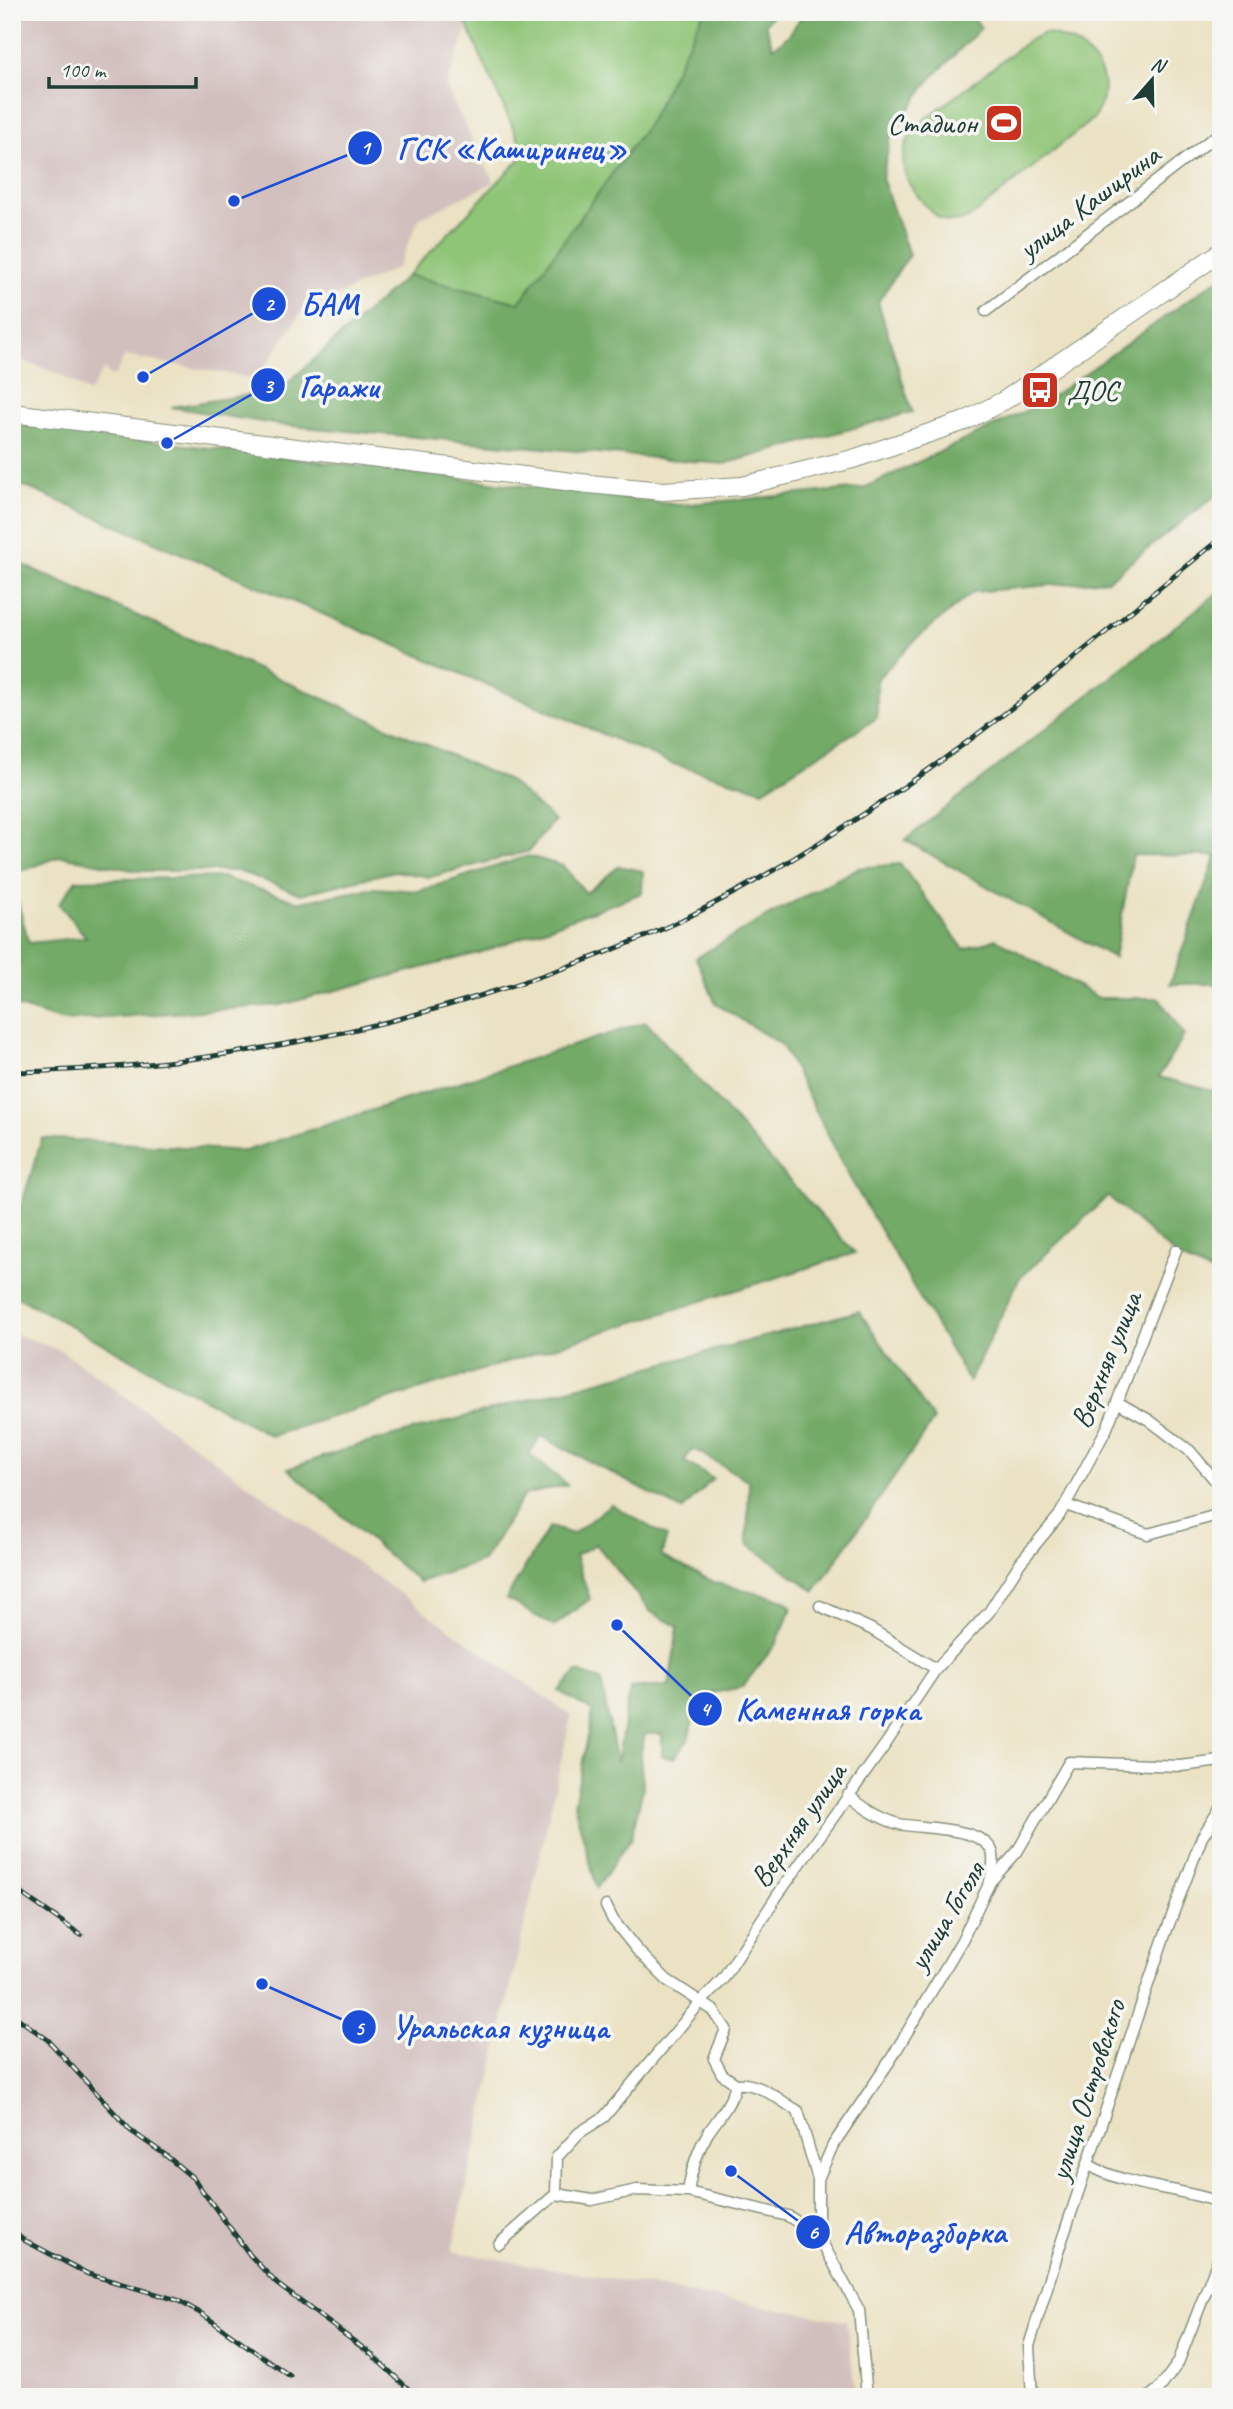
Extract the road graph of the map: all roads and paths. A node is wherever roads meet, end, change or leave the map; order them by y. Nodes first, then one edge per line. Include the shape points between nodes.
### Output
1 (1221, 132) edge
2 (1221, 252) edge
3 (986, 311) dead end
4 (12, 413) edge
5 (1176, 1250) dead end
6 (1118, 1402) junction
7 (1221, 1487) edge
8 (1066, 1505) junction
9 (1221, 1514) edge
10 (820, 1606) dead end
11 (936, 1669) junction
12 (1221, 1760) edge
13 (848, 1795) junction
14 (1221, 1807) edge
15 (990, 1882) junction
16 (606, 1906) dead end
17 (700, 2003) junction
18 (736, 2084) junction
19 (1088, 2165) junction
20 (818, 2179) junction
21 (688, 2192) junction
22 (556, 2194) junction
23 (1221, 2203) edge
24 (818, 2235) junction
25 (499, 2244) dead end
26 (1221, 2255) edge
27 (867, 2397) edge
28 (1032, 2397) edge
29 (1149, 2397) edge

1 - 3 street, улица Каширина
2 - 4 main road via 1005,400 965,421 853,459 742,486 663,491 589,484
5 - 6 street, Верхняя улица
6 - 7 street via 1190,1451
6 - 8 street, Верхняя улица
8 - 9 street via 1148,1534
8 - 11 street, Верхняя улица via 989,1612
10 - 11 street via 871,1629
11 - 13 street, Верхняя улица
12 - 15 street, улица Гоголя via 1181,1766 1069,1762 1017,1852
13 - 15 street via 872,1814 891,1821 931,1826 982,1841 992,1850
13 - 17 street, Верхняя улица via 723,1979
14 - 19 street, улица Островского via 1202,1837 1168,1927
15 - 20 street, улица Гоголя via 962,1940 833,2145
16 - 17 street via 612,1920 667,1980
17 - 18 street via 713,2010 726,2029 715,2059 722,2074
17 - 22 street, Верхняя улица via 604,2117 579,2133 557,2157
18 - 20 street via 760,2088 798,2111
18 - 21 street via 698,2153
19 - 23 street
19 - 28 street, улица Островского via 1029,2346
20 - 24 street, улица Гоголя
21 - 22 street via 637,2190 592,2200
21 - 24 street via 788,2216
22 - 25 street
24 - 27 street via 859,2310
26 - 29 street via 1178,2362

